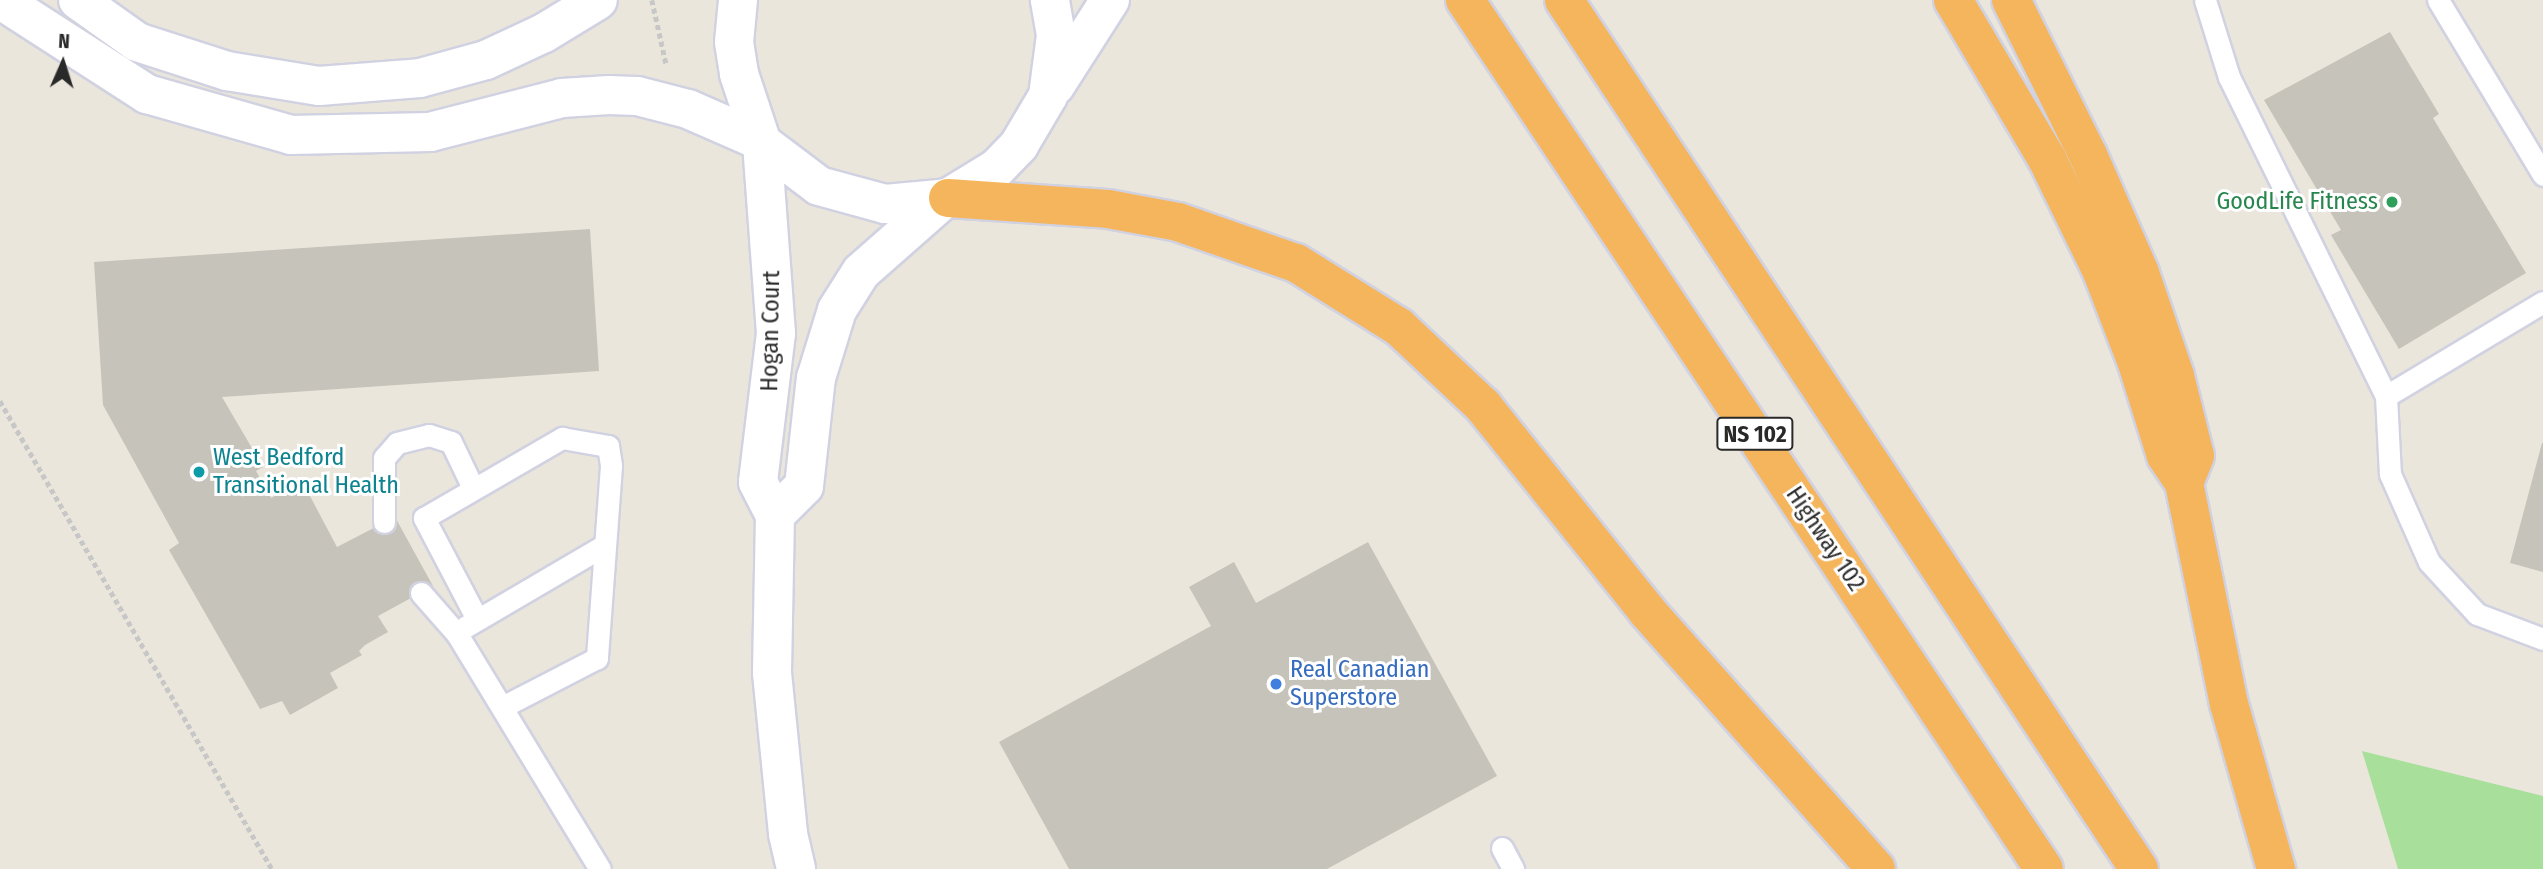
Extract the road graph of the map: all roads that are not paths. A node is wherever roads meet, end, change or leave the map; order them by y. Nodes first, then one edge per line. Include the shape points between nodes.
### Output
1 (1, 0) edge
2 (78, 0) edge
3 (598, 0) edge
4 (738, 0) edge
5 (1051, 0) edge
6 (1110, 0) edge
7 (1465, 0) edge
8 (1564, 0) edge
9 (1953, 0) edge
10 (2011, 0) edge
11 (2205, 0) edge
12 (2438, 0) edge
13 (1048, 96) junction
14 (761, 142) junction
15 (2543, 175) edge
16 (947, 198) junction
17 (2543, 302) edge
18 (2386, 396) junction
19 (2185, 482) junction
20 (474, 488) junction
21 (775, 516) junction
22 (384, 522) dead end
23 (606, 545) junction
24 (421, 593) dead end
25 (476, 617) junction
26 (457, 634) junction
27 (2543, 639) edge
28 (502, 707) junction
29 (1502, 848) dead end
30 (600, 869) edge
31 (796, 869) edge
32 (1513, 869) edge
33 (1877, 869) edge
34 (2044, 869) edge
35 (2139, 869) edge
36 (2276, 869) edge

1 - 14 main road via 147,94 291,135 430,132 562,98 609,95 678,106
2 - 3 main road via 137,42 227,71 319,86 420,78 486,60
4 - 14 main road, Hogan Court via 737,64
5 - 13 main road via 1056,35
6 - 13 main road, Hogan Court
7 - 34 highway, Highway 102 / NS 102
8 - 35 highway, NS 102
9 - 19 highway via 2047,159 2102,272 2166,456
10 - 19 highway via 2140,273 2175,376 2195,456
11 - 18 lane via 2229,77
12 - 15 lane
13 - 16 main road, Hogan Court via 1019,145 997,168
14 - 16 main road via 799,174 840,195 885,204
14 - 21 main road, Hogan Court via 776,333 758,482
16 - 21 main road, Hogan Court via 861,272 837,310 816,378 804,486
16 - 33 highway via 1108,209 1178,222 1296,263 1399,327 1483,406 1647,611
17 - 18 lane
18 - 27 lane via 2390,474 2429,562 2477,614
19 - 36 highway via 2229,704
20 - 22 lane via 451,442 429,435 397,443 384,458
20 - 23 lane via 562,438 608,446
20 - 25 lane via 424,519
21 - 31 main road, Hogan Court via 772,673 788,834
23 - 25 lane
23 - 28 lane via 597,658
24 - 26 lane
25 - 26 lane
26 - 28 lane
28 - 30 lane
29 - 32 lane

